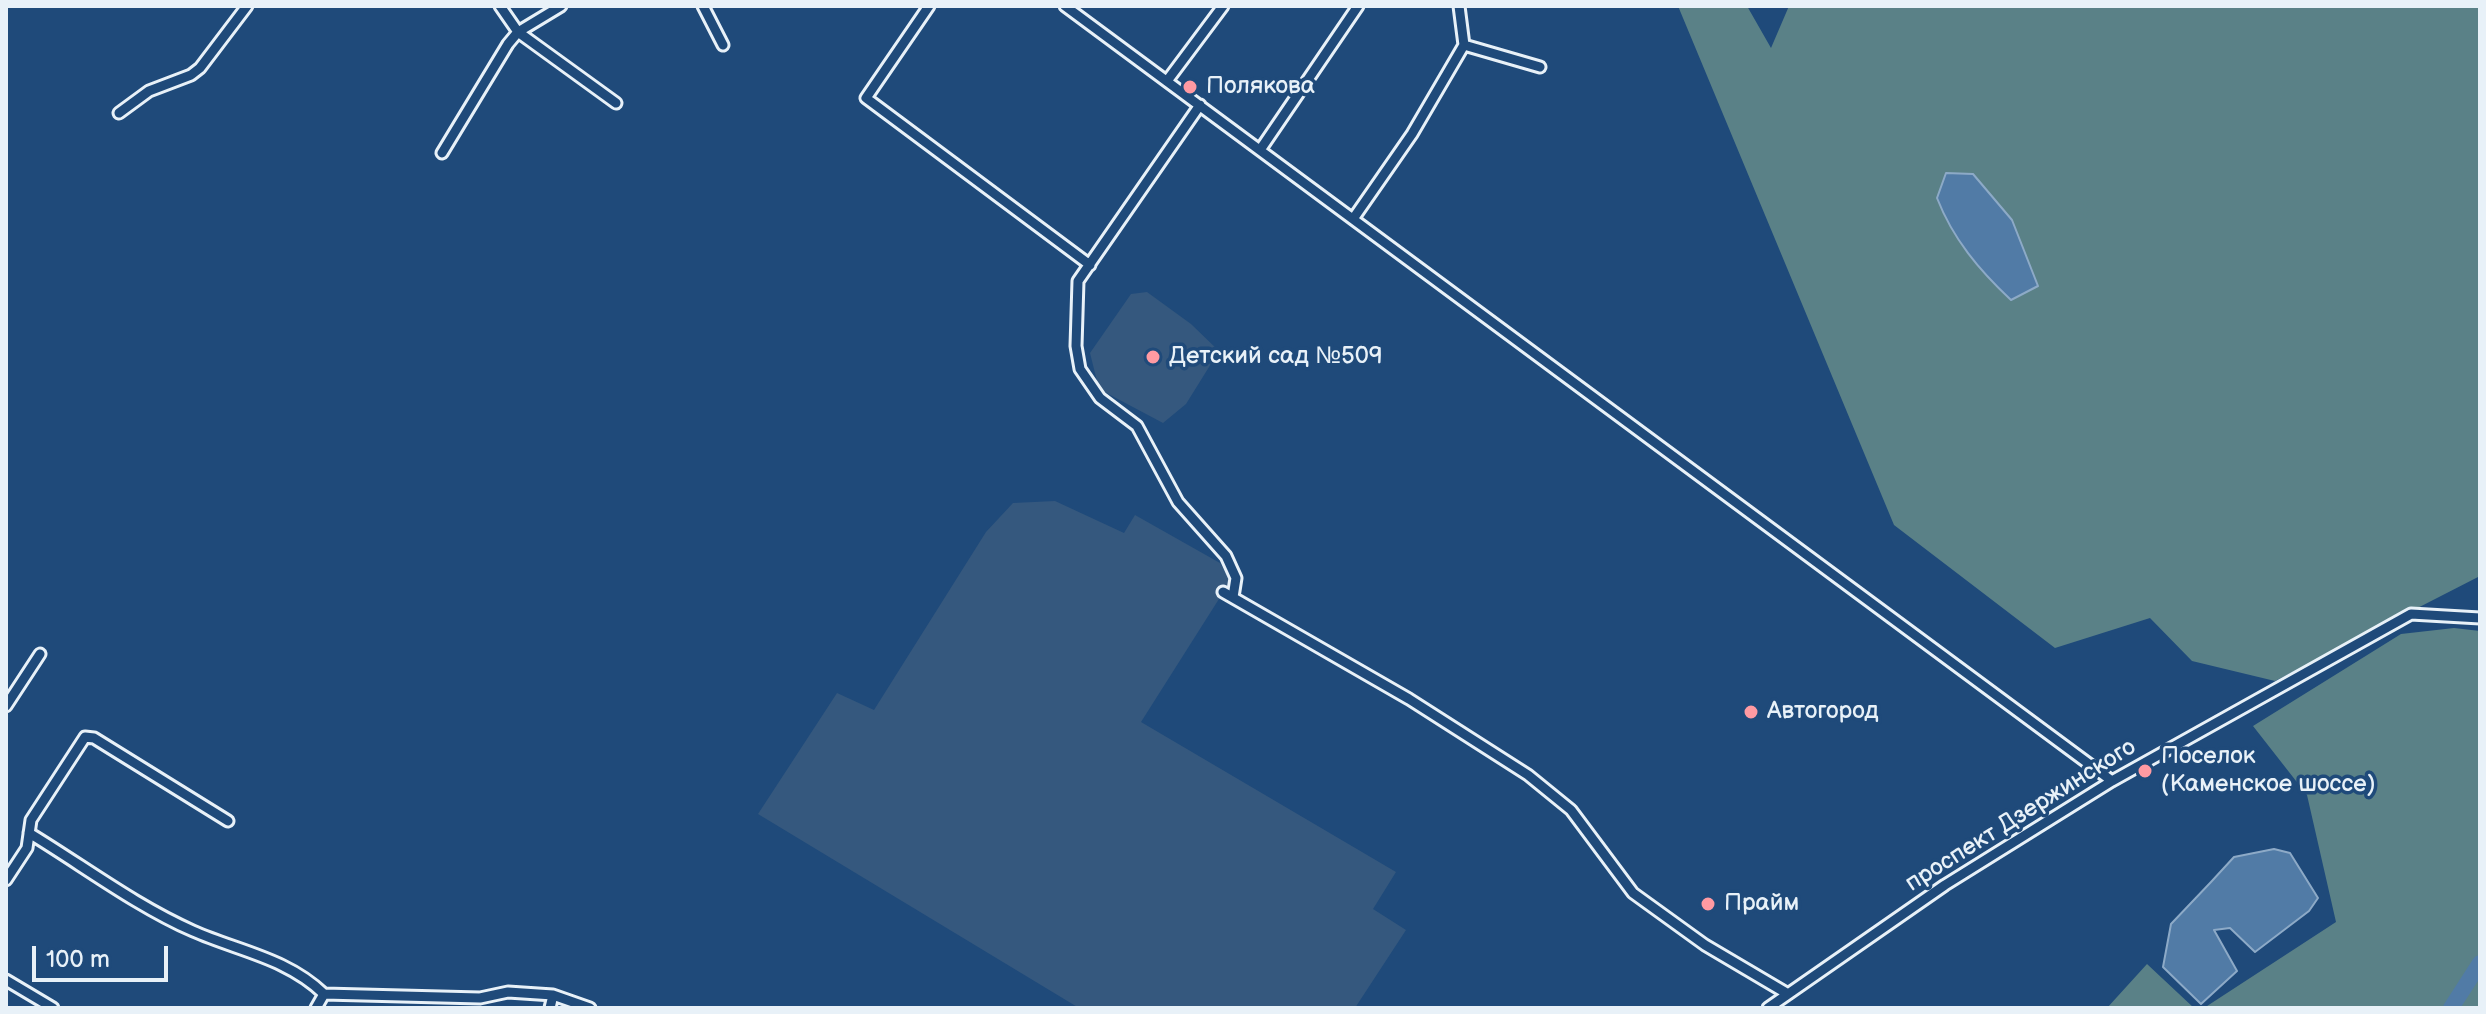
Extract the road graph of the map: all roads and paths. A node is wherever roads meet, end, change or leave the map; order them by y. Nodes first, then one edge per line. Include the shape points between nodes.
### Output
1 (247, 6) edge
2 (500, 6) edge
3 (561, 6) edge
4 (703, 6) edge
5 (929, 6) edge
6 (1065, 6) edge
7 (1085, 6) edge
8 (1223, 6) edge
9 (1358, 6) edge
10 (1459, 6) edge
11 (1079, 16) junction
12 (518, 32) junction
13 (723, 45) dead end
14 (1464, 45) junction
15 (1540, 67) dead end
16 (1167, 81) junction
17 (616, 103) dead end
18 (1200, 105) junction
19 (119, 113) dead end
20 (1260, 150) junction
21 (442, 153) dead end
22 (1353, 219) junction
23 (1090, 265) junction
24 (2480, 618) edge
25 (40, 654) dead end
26 (6, 706) edge
27 (2112, 781) junction
28 (228, 821) dead end
29 (29, 833) junction
30 (6, 880) edge
31 (6, 980) edge
32 (324, 994) junction
33 (1788, 994) junction
34 (553, 995) junction
35 (53, 1008) edge
36 (316, 1008) edge
37 (550, 1008) edge
38 (590, 1008) edge
39 (1768, 1008) edge

1 - 19 street via 200,68 149,91
2 - 12 street
3 - 12 street
4 - 13 street
5 - 23 street via 866,98
6 - 11 street
7 - 11 street
8 - 16 street
9 - 20 street
10 - 14 street
11 - 16 street
12 - 17 street
12 - 21 street
14 - 15 street
14 - 22 street via 1412,134
16 - 18 street
18 - 20 street
18 - 23 street
20 - 22 street
22 - 27 street
23 - 33 street via 1078,281 1080,369 1100,398 1137,426 1178,502 1226,556 1236,578 1228,594 1528,775 1571,810 1633,893 1705,945
24 - 27 street, проспект Дзержинского via 2411,614
25 - 26 street
27 - 33 street, проспект Дзержинского via 1934,892
28 - 29 street via 90,737 82,740 31,820
29 - 30 street via 27,848
29 - 32 street via 192,931 264,955
31 - 35 street
32 - 34 street
32 - 36 street
33 - 39 street, проспект Дзержинского
34 - 37 street
34 - 38 street

